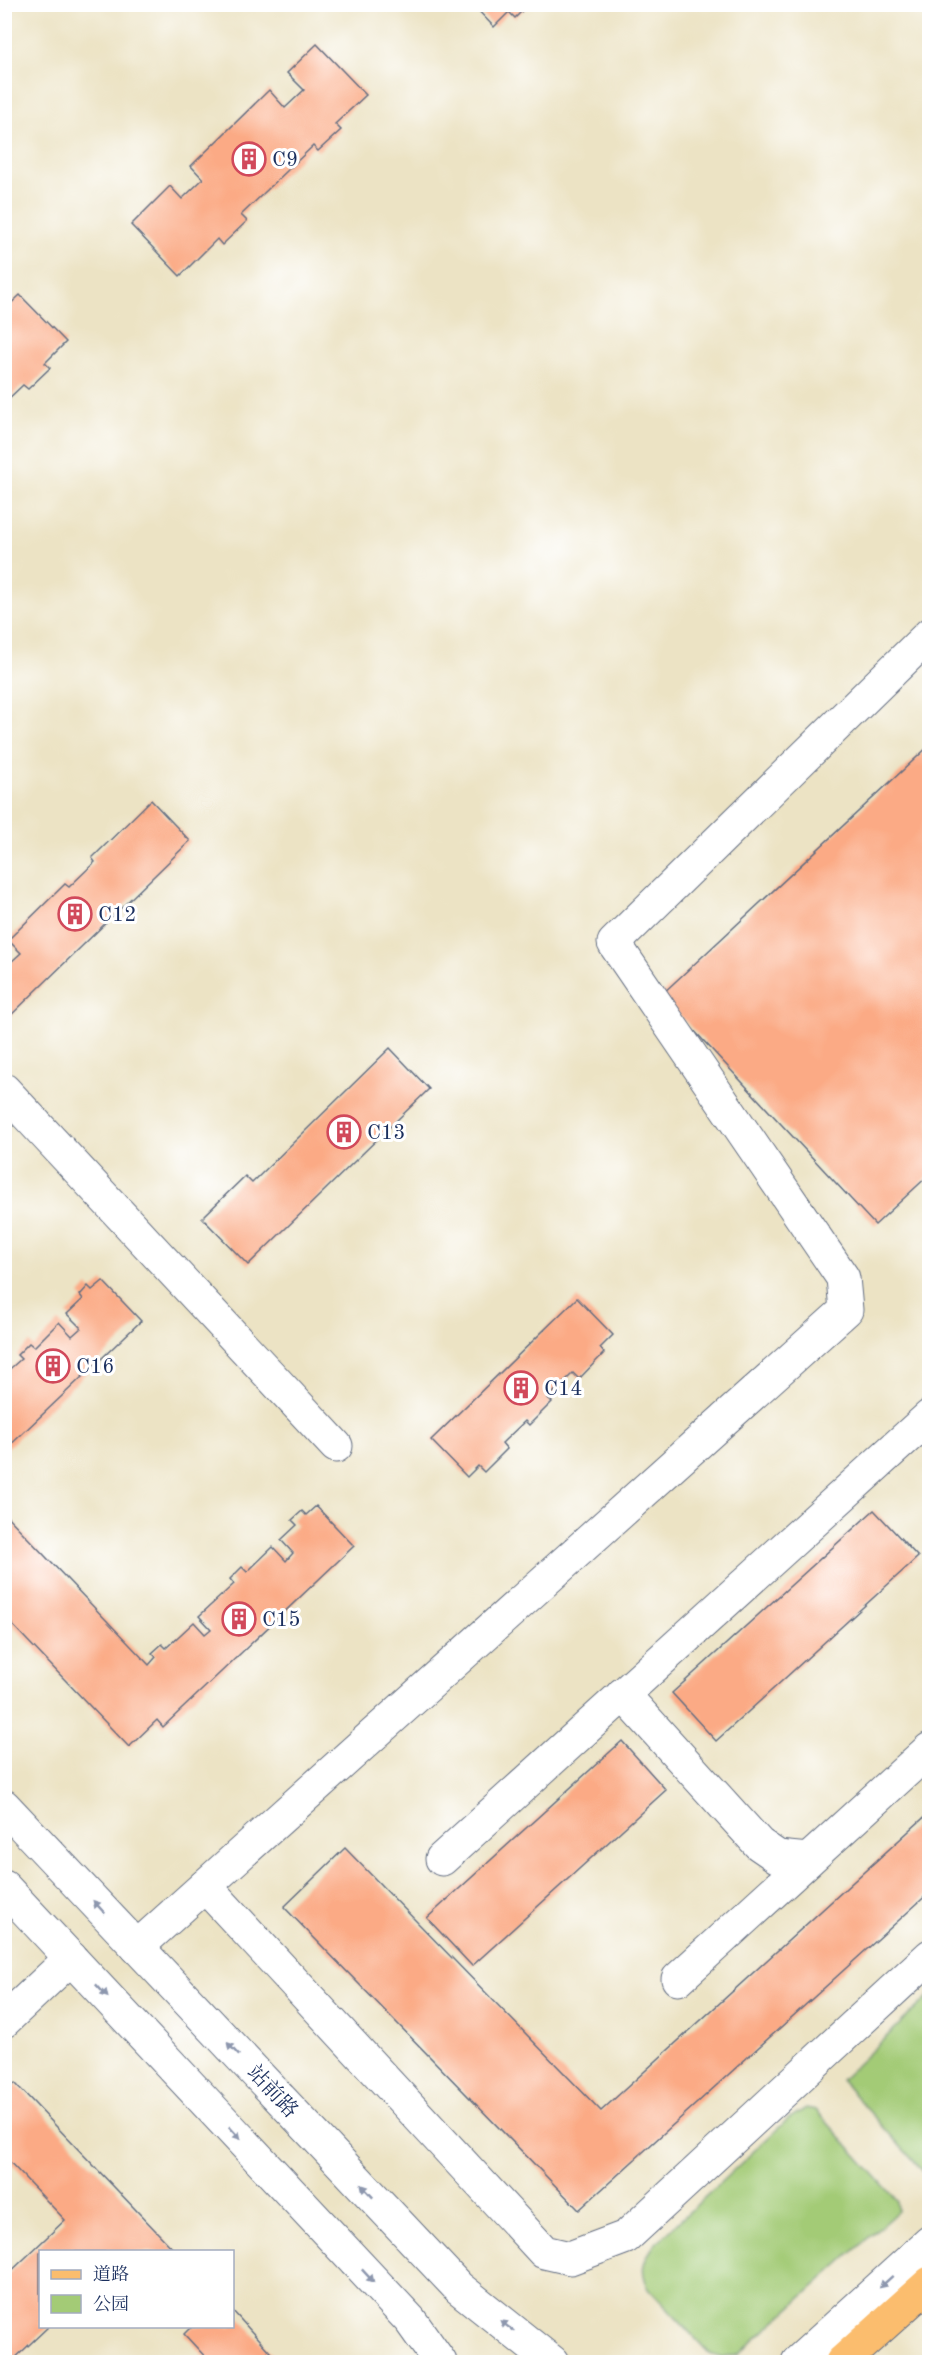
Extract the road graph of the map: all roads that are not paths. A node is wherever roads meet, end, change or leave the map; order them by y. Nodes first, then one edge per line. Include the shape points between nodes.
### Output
1 (930, 634) edge
2 (4, 1090) edge
3 (930, 1416) edge
4 (336, 1446) dead end
5 (623, 1694) junction
6 (930, 1749) edge
7 (4, 1806) edge
8 (442, 1858) dead end
9 (808, 1860) junction
10 (205, 1886) junction
11 (4, 1887) edge
12 (137, 1947) junction
13 (930, 1956) edge
14 (71, 1958) junction
15 (678, 1979) dead end
16 (4, 2021) edge
17 (930, 2242) edge
18 (930, 2283) edge
19 (440, 2362) edge
20 (552, 2362) edge
21 (798, 2362) edge
22 (843, 2362) edge

1 - 10 street via 614,943 843,1278 846,1310
2 - 4 street
3 - 5 street
5 - 8 street
5 - 9 street via 759,1844 778,1857
6 - 9 street
12 -> 7 street, 站前路
9 - 15 street
10 - 12 street
10 - 13 street via 544,2252 570,2258 626,2237
11 - 14 street
20 -> 12 street, 站前路 via 459,2288
14 - 16 street
14 -> 19 street via 410,2320
17 -> 21 street
18 - 22 main road

